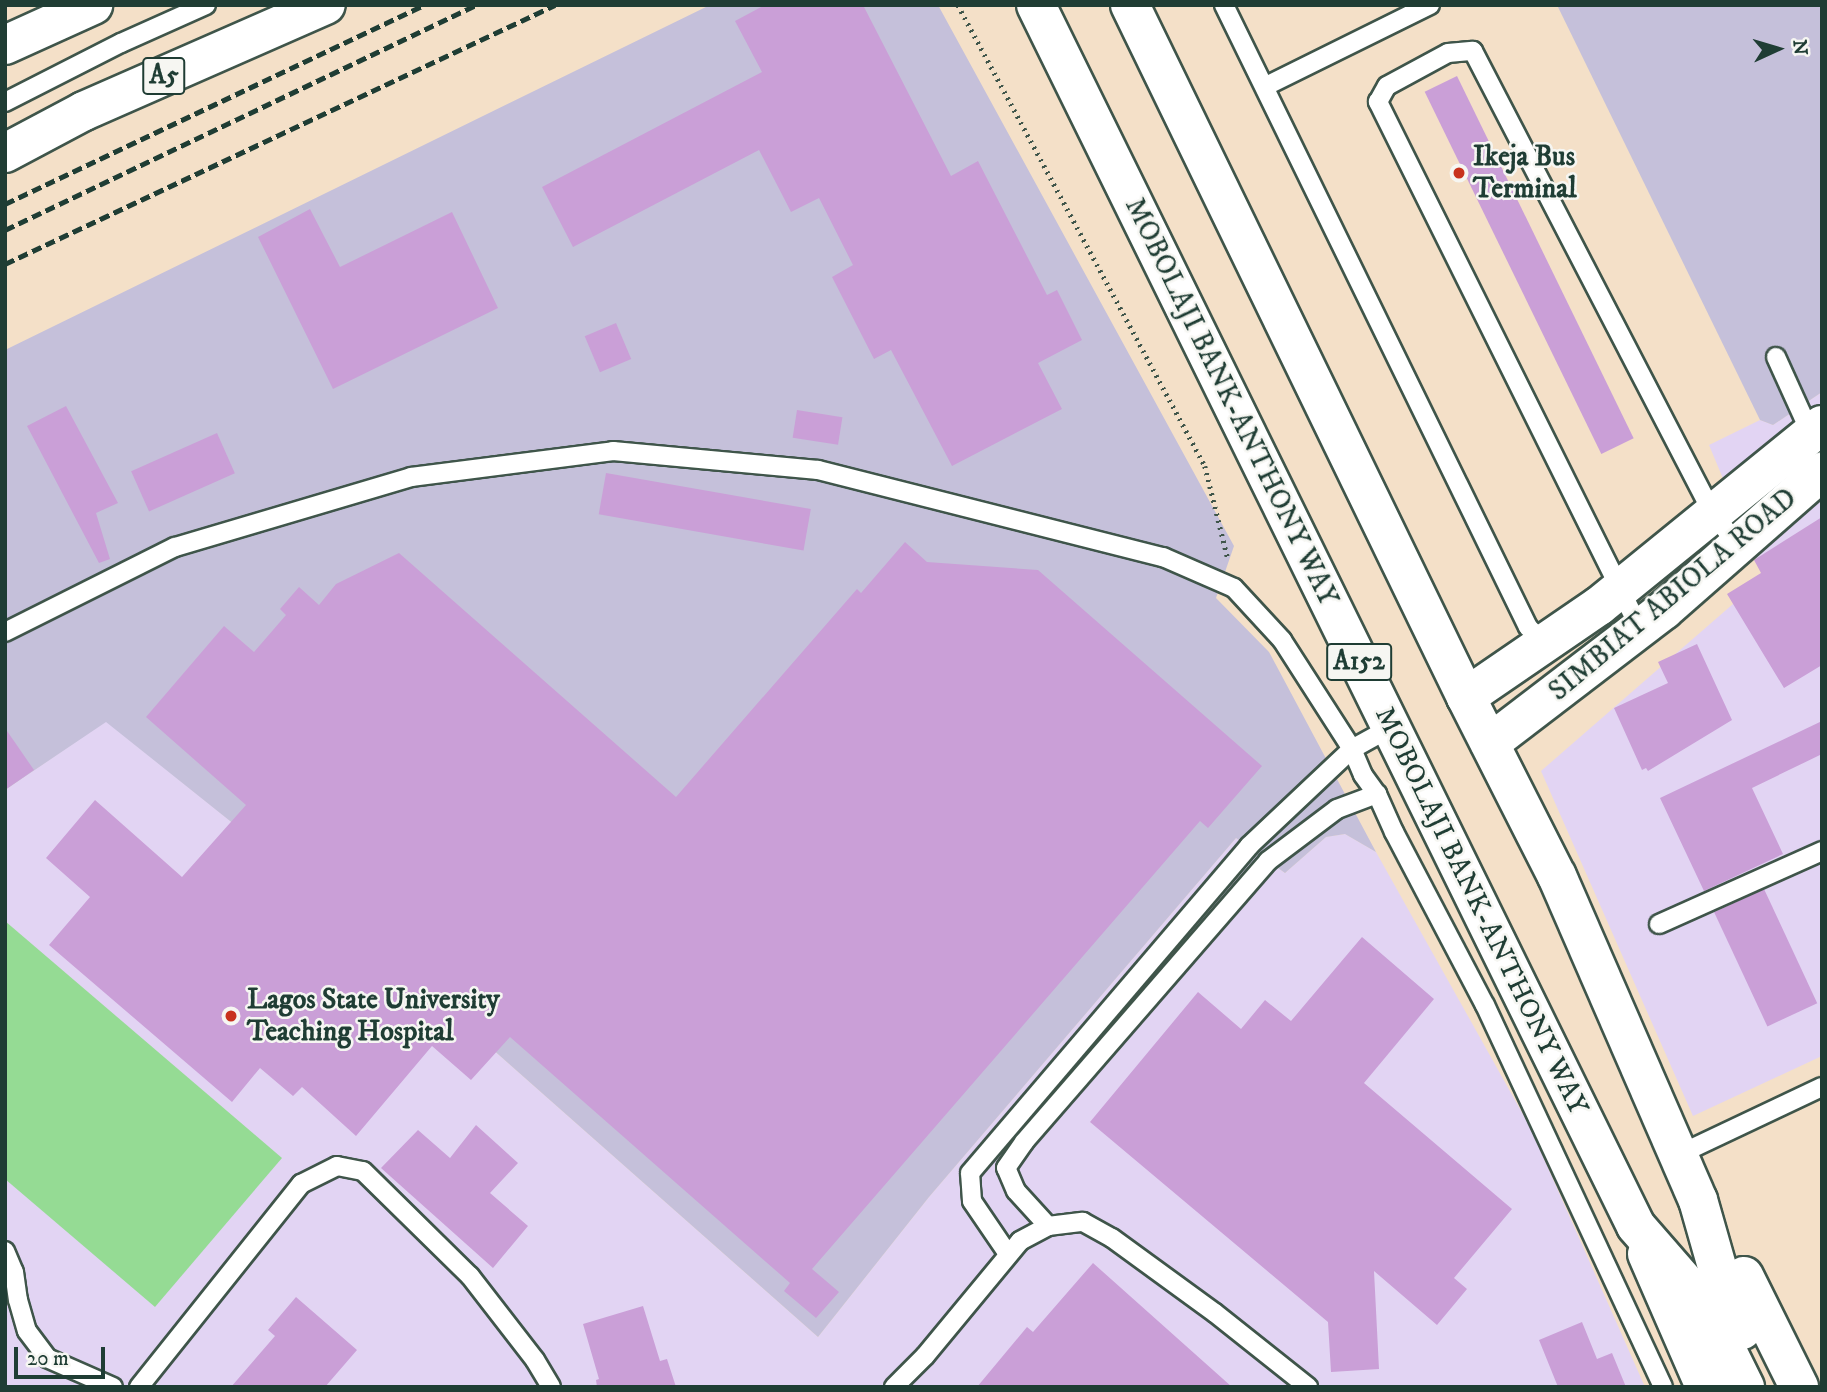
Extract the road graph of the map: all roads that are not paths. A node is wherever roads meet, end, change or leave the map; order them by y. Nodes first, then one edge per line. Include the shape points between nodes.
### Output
1 (93, 5) edge
2 (206, 5) edge
3 (326, 5) edge
4 (1036, 5) edge
5 (1130, 5) edge
6 (1224, 5) edge
7 (1430, 5) edge
8 (5, 46) edge
9 (1266, 86) junction
10 (5, 102) edge
11 (5, 153) edge
12 (1776, 356) dead end
13 (1816, 429) edge
14 (1822, 471) edge
15 (1713, 514) junction
16 (1738, 545) junction
17 (1618, 590) junction
18 (1640, 629) junction
19 (5, 632) edge
20 (1545, 644) junction
21 (1466, 696) junction
22 (1390, 729) junction
23 (1490, 743) junction
24 (1352, 749) junction
25 (1377, 794) junction
26 (1822, 851) edge
27 (1659, 924) dead end
28 (1822, 1087) edge
29 (1678, 1155) junction
30 (1698, 1200) junction
31 (1048, 1226) junction
32 (1636, 1226) junction
33 (5, 1251) edge
34 (1009, 1254) junction
35 (1715, 1299) junction
36 (113, 1387) edge
37 (139, 1387) edge
38 (551, 1387) edge
39 (894, 1387) edge
40 (1308, 1387) edge
41 (1662, 1387) edge
42 (1705, 1387) edge
43 (1745, 1387) edge
44 (1769, 1387) edge
45 (1799, 1387) edge

1 - 8 main road
2 - 10 lane
3 - 11 main road, A5 via 84,111
4 - 22 main road, MOBOLAJI BANK-ANTHONY WAY / A152
5 - 21 main road, MOBOLAJI BANK-ANTHONY WAY / A152
6 - 9 lane
7 - 9 lane
9 - 20 lane via 1528,627
12 - 13 lane
13 - 15 main road
14 - 16 main road, SIMBIAT ABIOLA ROAD
15 - 16 lane
15 - 17 main road
15 - 17 lane via 1473,51 1448,52 1387,86 1378,102
16 - 18 main road, SIMBIAT ABIOLA ROAD
17 - 18 lane
17 - 20 main road
18 - 23 main road, SIMBIAT ABIOLA ROAD
19 - 24 lane via 175,547 411,477 613,452 817,470 1163,557 1234,588 1282,640
20 - 21 main road
21 - 23 main road, MOBOLAJI BANK-ANTHONY WAY / A152
22 - 24 lane
22 - 32 main road, MOBOLAJI BANK-ANTHONY WAY / A152
23 - 29 main road, MOBOLAJI BANK-ANTHONY WAY / A152 via 1558,876
24 - 25 lane
24 - 34 lane via 1249,846 970,1173 972,1201
25 - 31 lane via 1337,808 1268,861 1024,1142 1006,1168 1016,1191
25 - 41 lane via 1485,1004
26 - 27 lane
28 - 29 lane
29 - 30 main road, MOBOLAJI BANK-ANTHONY WAY / A152
30 - 35 main road, MOBOLAJI BANK-ANTHONY WAY / A152
30 - 45 main road via 1749,1283
31 - 34 lane via 1020,1241
31 - 40 lane via 1083,1222 1112,1238
32 - 35 main road, MOBOLAJI BANK-ANTHONY WAY / A152
32 - 42 main road
33 - 36 lane via 27,1331 47,1358
34 - 39 lane
35 - 43 main road, MOBOLAJI BANK-ANTHONY WAY / A152
35 - 44 main road, MOBOLAJI BANK-ANTHONY WAY / A152
37 - 38 lane via 301,1184 337,1166 363,1171 470,1276

